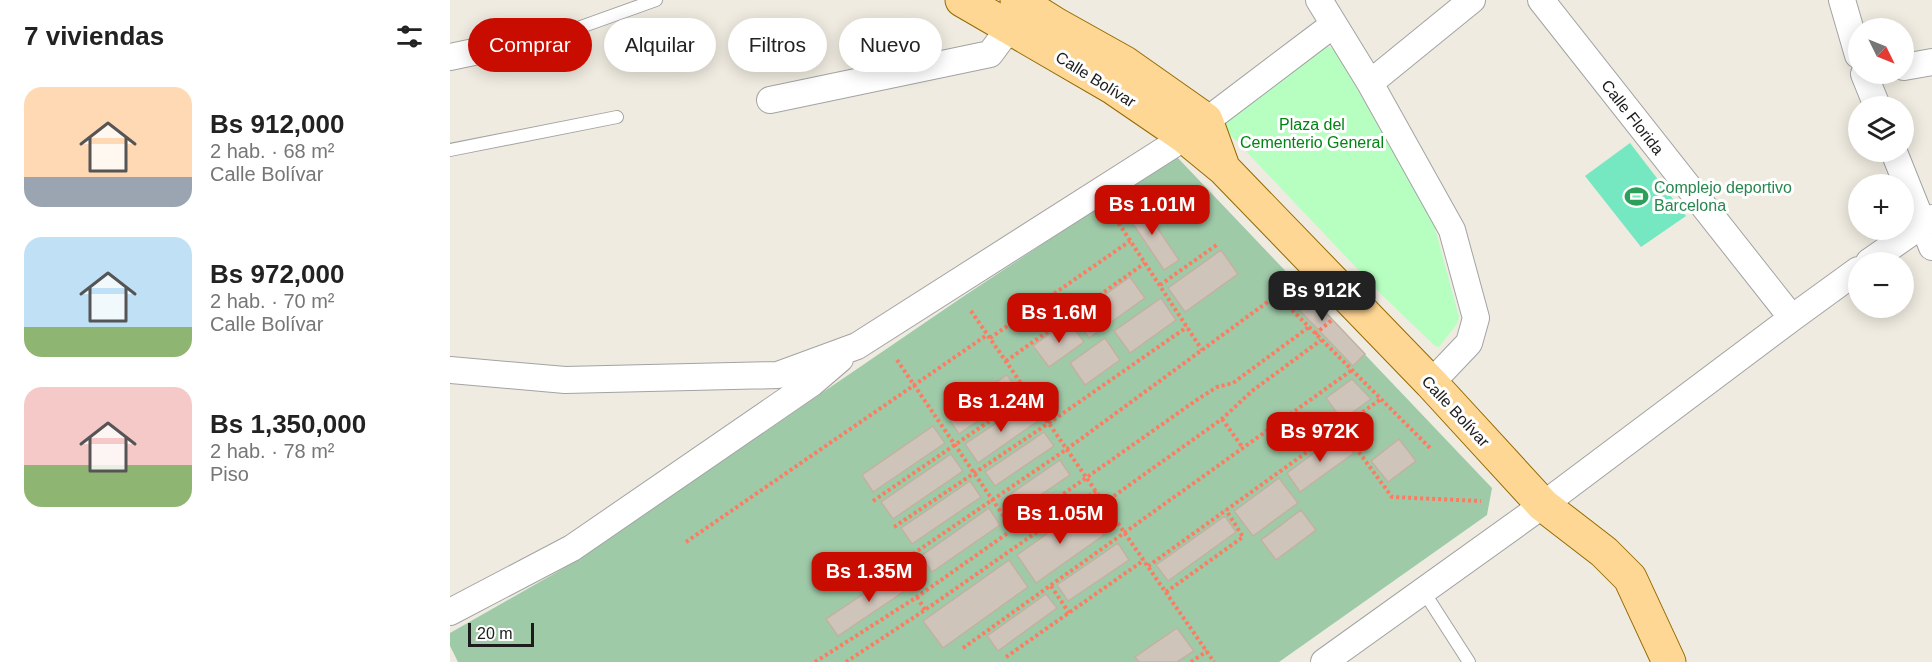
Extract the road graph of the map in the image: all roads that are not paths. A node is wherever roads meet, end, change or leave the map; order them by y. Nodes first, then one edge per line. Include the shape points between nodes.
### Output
1 (656, 0) edge
2 (962, 0) edge
3 (1319, 0) edge
4 (1472, 0) edge
5 (1541, 0) edge
6 (1842, 0) edge
7 (1013, 13) edge
8 (1848, 21) edge
9 (592, 23) edge
10 (1333, 25) junction
11 (468, 53) edge
12 (450, 57) edge
13 (1932, 62) edge
14 (1914, 65) edge
15 (1370, 83) junction
16 (770, 100) dead end
17 (617, 117) dead end
18 (1196, 129) junction
19 (450, 150) edge
20 (1898, 162) edge
21 (1929, 230) edge
22 (1888, 252) edge
23 (1848, 277) edge
24 (1792, 318) junction
25 (857, 346) junction
26 (450, 370) edge
27 (1431, 383) junction
28 (1543, 505) junction
29 (1424, 592) junction
30 (450, 612) edge
31 (1324, 662) edge
32 (1469, 662) edge
33 (1669, 662) edge

1 - 9 lane
2 - 7 main road, Calle Bolívar
3 - 10 street
4 - 15 street
5 - 24 street, Calle Florida
6 - 8 street
7 - 16 street via 990,54
7 - 18 main road, Calle Bolívar via 1057,25 1125,63
10 - 15 street
10 - 18 street
11 - 12 street
13 - 14 street
15 - 27 street via 1452,231 1476,318 1469,343
17 - 19 lane
18 - 25 street
18 - 27 main road, Calle Bolívar via 1224,169
20 - 21 street
21 - 22 street
23 - 24 street
24 - 28 street
25 - 26 street via 777,375 565,381
25 - 30 street via 812,383 572,548
27 - 28 main road, Calle Bolívar
28 - 29 street
28 - 33 main road, Calle Bolívar via 1604,552 1630,579
29 - 31 street
29 - 32 lane

